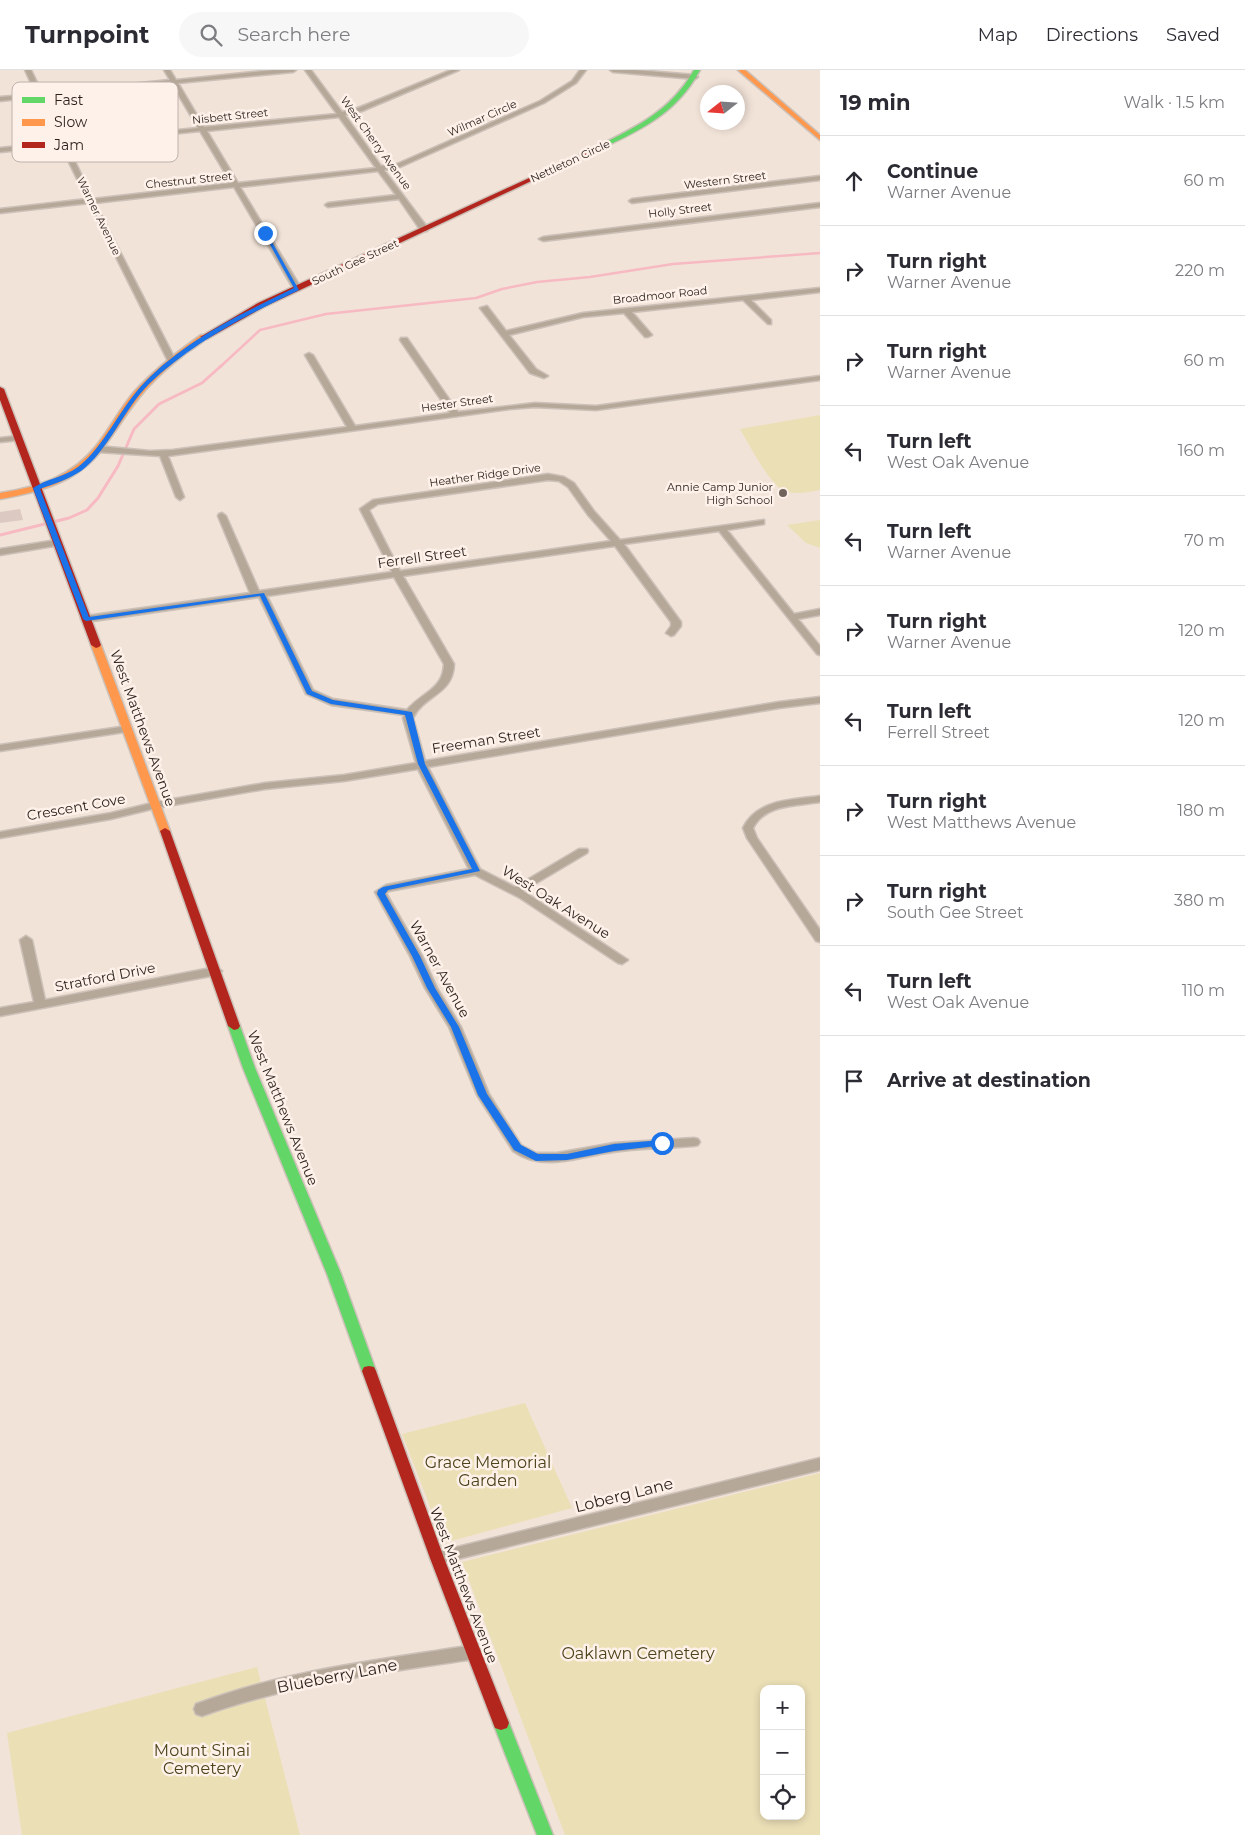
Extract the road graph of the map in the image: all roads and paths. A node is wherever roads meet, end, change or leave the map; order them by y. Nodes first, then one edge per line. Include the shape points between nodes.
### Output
1 (28, 70) edge
2 (167, 70) edge
3 (293, 70) edge
4 (308, 70) edge
5 (456, 70) edge
6 (584, 70) edge
7 (614, 70) edge
8 (741, 70) edge
9 (696, 73) edge
10 (34, 82) edge
11 (174, 82) joint
12 (178, 88) edge
13 (342, 114) junction
14 (203, 129) junction
15 (815, 130) edge
16 (178, 132) edge
17 (820, 138) edge
18 (73, 162) edge
19 (380, 168) junction
20 (820, 178) edge
21 (237, 185) junction
22 (400, 197) junction
23 (91, 201) junction
24 (632, 201) dead end
25 (328, 205) dead end
26 (820, 205) edge
27 (0, 211) edge
28 (424, 229) junction
29 (543, 238) dead end
30 (297, 288) junction
31 (820, 290) edge
32 (744, 297) junction
33 (484, 308) dead end
34 (626, 310) junction
35 (768, 322) dead end
36 (504, 334) junction
37 (648, 336) dead end
38 (404, 340) dead end
39 (309, 356) dead end
40 (172, 361) junction
41 (544, 376) dead end
42 (820, 378) edge
43 (0, 390) edge
44 (455, 414) junction
45 (352, 428) junction
46 (17, 438) junction
47 (0, 440) edge
48 (98, 449) junction
49 (163, 454) junction
50 (36, 488) junction
51 (0, 496) edge
52 (180, 497) dead end
53 (222, 516) dead end
54 (761, 522) dead end
55 (722, 528) junction
56 (55, 538) junction
57 (618, 542) junction
58 (0, 552) edge
59 (399, 574) junction
60 (259, 594) junction
61 (820, 612) edge
62 (792, 617) junction
63 (86, 619) junction
64 (671, 633) dead end
65 (820, 652) edge
66 (820, 700) edge
67 (409, 713) junction
68 (127, 729) junction
69 (0, 748) edge
70 (422, 764) junction
71 (820, 799) edge
72 (156, 805) junction
73 (0, 835) edge
74 (583, 851) dead end
75 (476, 871) junction
76 (516, 891) junction
77 (820, 938) edge
78 (26, 940) dead end
79 (622, 960) dead end
80 (216, 972) junction
81 (40, 1004) junction
82 (0, 1012) edge
83 (694, 1142) dead end
84 (820, 1464) edge
85 (437, 1558) junction
86 (474, 1652) junction
87 (202, 1708) dead end
88 (545, 1835) edge

1 - 10 street, Warner Avenue
2 - 11 street
3 - 11 street
4 - 13 street, West Cherry Avenue
5 - 13 street, Nisbett Street via 352,113
6 - 19 street, Wilmar Circle via 574,82 542,102 398,166
7 - 9 street
8 - 15 street
9 - 28 street, Nettleton Circle via 679,100 649,122
12 - 14 street
13 - 14 street, Nisbett Street
13 - 19 street, West Cherry Avenue
14 - 16 street, Nisbett Street
14 - 21 street
15 - 17 street
18 - 23 street, Warner Avenue
19 - 21 street, Chestnut Street
19 - 22 street, West Cherry Avenue
20 - 24 street, Western Street
21 - 23 street, Chestnut Street
21 - 30 street
22 - 25 street
22 - 28 street, West Cherry Avenue
23 - 27 street, Chestnut Street
23 - 40 street, Warner Avenue
26 - 29 street, Holly Street
28 - 30 street, South Gee Street
30 - 40 street, South Gee Street via 235,319
31 - 32 street, Broadmoor Road
32 - 34 street, Broadmoor Road
32 - 35 street
33 - 36 street
34 - 36 street, Broadmoor Road via 574,316
34 - 37 street
36 - 41 street via 533,371
38 - 44 street
39 - 45 street
40 - 48 street, South Gee Street via 126,408
42 - 44 street, Hester Street via 596,408 535,405
43 - 46 street, West Matthews Avenue
44 - 45 street, Hester Street
45 - 49 street, Hester Street
46 - 47 street
46 - 50 street, West Matthews Avenue
48 - 49 street, Hester Street
48 - 50 street, South Gee Street via 79,470
49 - 52 street
50 - 51 street, South Gee Street
50 - 56 street, West Matthews Avenue
53 - 60 street
54 - 55 street, Ferrell Street
55 - 57 street, Ferrell Street
55 - 62 street
56 - 58 street
56 - 63 street, West Matthews Avenue
57 - 59 street, Ferrell Street
57 - 59 street, Heather Ridge Drive via 571,485 551,478 376,502 367,506 364,513
57 - 64 street, Heather Ridge Drive via 676,622
59 - 60 street, Ferrell Street
59 - 67 street via 442,650 450,671 442,687
60 - 63 street, Ferrell Street
60 - 67 street via 310,692 331,702
61 - 62 street
62 - 65 street
63 - 68 street, West Matthews Avenue
66 - 70 street, Freeman Street
67 - 70 street
68 - 69 street
68 - 72 street, West Matthews Avenue
70 - 72 street, Freeman Street
70 - 75 street
71 - 77 street via 770,808 758,813 748,828
72 - 73 street, Crescent Cove
72 - 80 street, West Matthews Avenue
74 - 76 street
75 - 76 street, West Oak Avenue
75 - 83 street, Warner Avenue via 386,888 380,892 455,1027 483,1095 517,1148 536,1157 556,1158 614,1147
76 - 79 street, West Oak Avenue
78 - 81 street
80 - 81 street, Stratford Drive
80 - 85 street, West Matthews Avenue via 249,1068 366,1362
81 - 82 street, Stratford Drive
84 - 85 street, Loberg Lane
85 - 86 street, West Matthews Avenue
86 - 87 street, Blueberry Lane via 330,1675 258,1690
86 - 88 street, West Matthews Avenue

